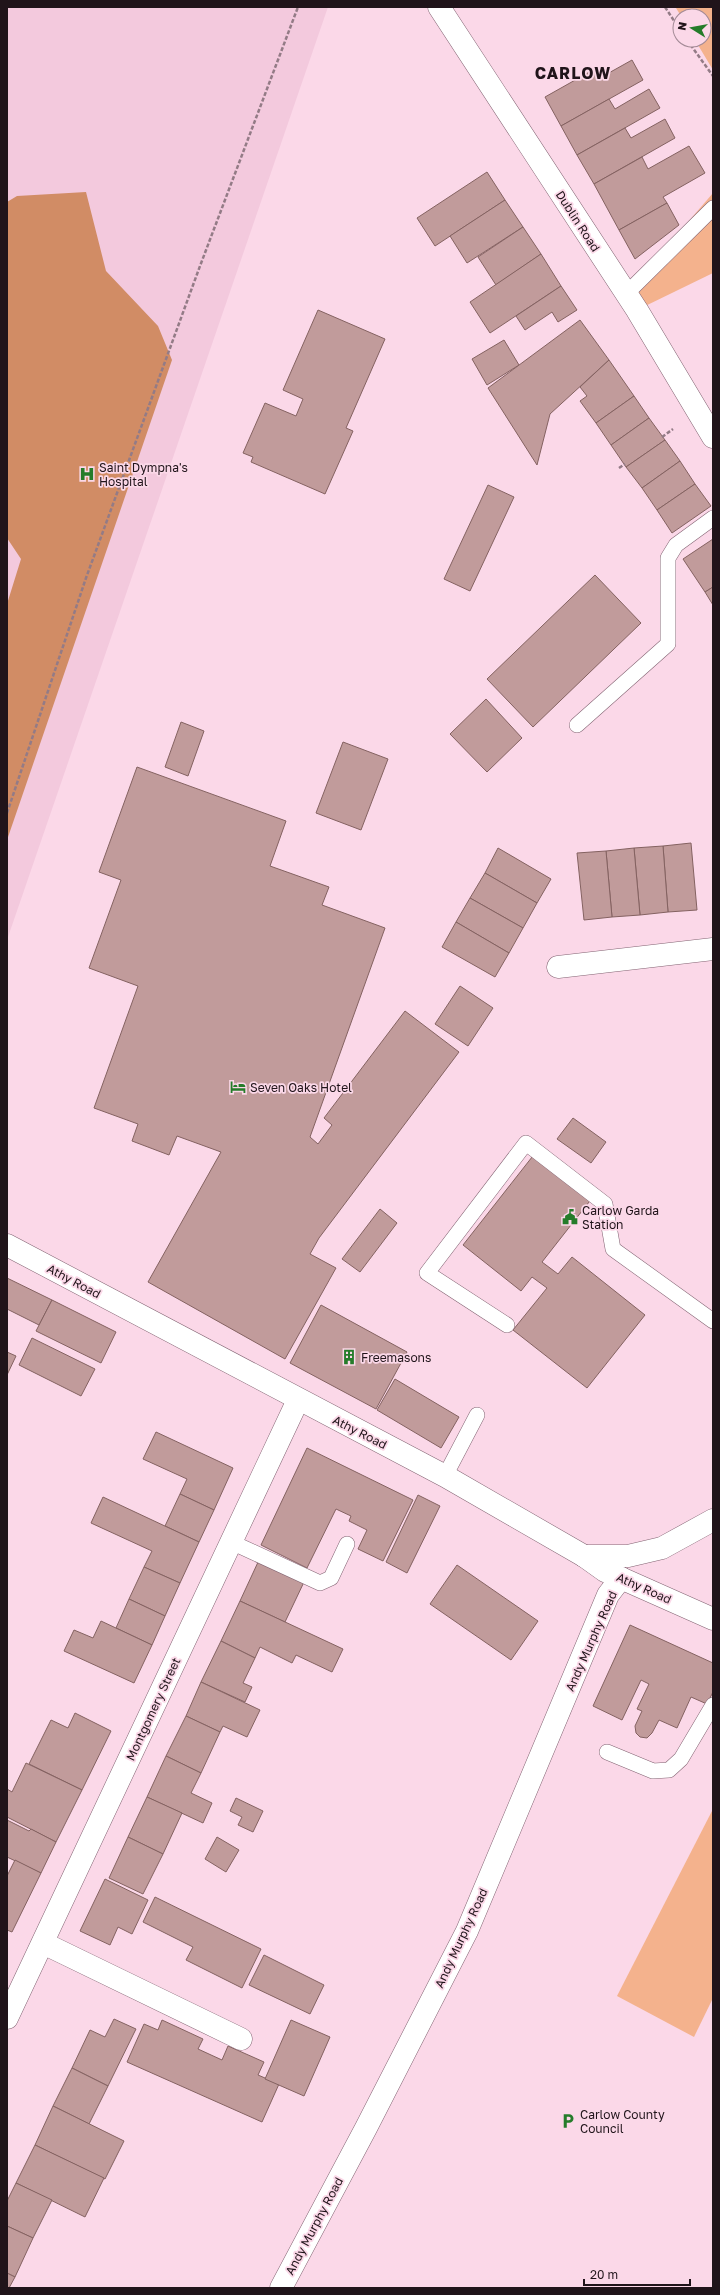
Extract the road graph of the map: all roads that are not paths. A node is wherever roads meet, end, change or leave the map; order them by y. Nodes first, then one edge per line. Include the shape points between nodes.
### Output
1 (439, 7) edge
2 (713, 208) edge
3 (626, 294) junction
4 (713, 438) edge
5 (713, 518) edge
6 (577, 725) dead end
7 (713, 949) edge
8 (558, 967) dead end
9 (7, 1245) edge
10 (713, 1321) edge
11 (507, 1325) dead end
12 (298, 1400) junction
13 (476, 1415) dead end
14 (445, 1476) junction
15 (713, 1520) edge
16 (231, 1542) junction
17 (347, 1544) dead end
18 (584, 1556) junction
19 (621, 1578) junction
20 (713, 1619) edge
21 (713, 1705) edge
22 (607, 1752) dead end
23 (43, 1943) junction
24 (7, 2018) edge
25 (241, 2038) dead end
26 (281, 2288) edge

1 - 3 street, Dublin Road
2 - 3 lane
3 - 4 street, Dublin Road
5 - 6 lane via 676,545 668,558 668,644
7 - 8 street
9 - 12 street, Athy Road
10 - 11 lane via 613,1249 605,1204 526,1143 427,1272
12 - 14 street, Athy Road
12 - 16 street, Montgomery Street
13 - 14 lane
14 - 18 street, Athy Road
15 - 18 street via 662,1548 628,1556
16 - 17 lane via 320,1583 331,1578
16 - 23 street, Montgomery Street
18 - 19 street, Athy Road via 605,1571
19 - 20 street, Athy Road
19 - 26 street, Andy Murphy Road via 608,1595 467,1931
21 - 22 lane via 681,1759 669,1770 653,1771
23 - 24 street, Montgomery Street
23 - 25 street

